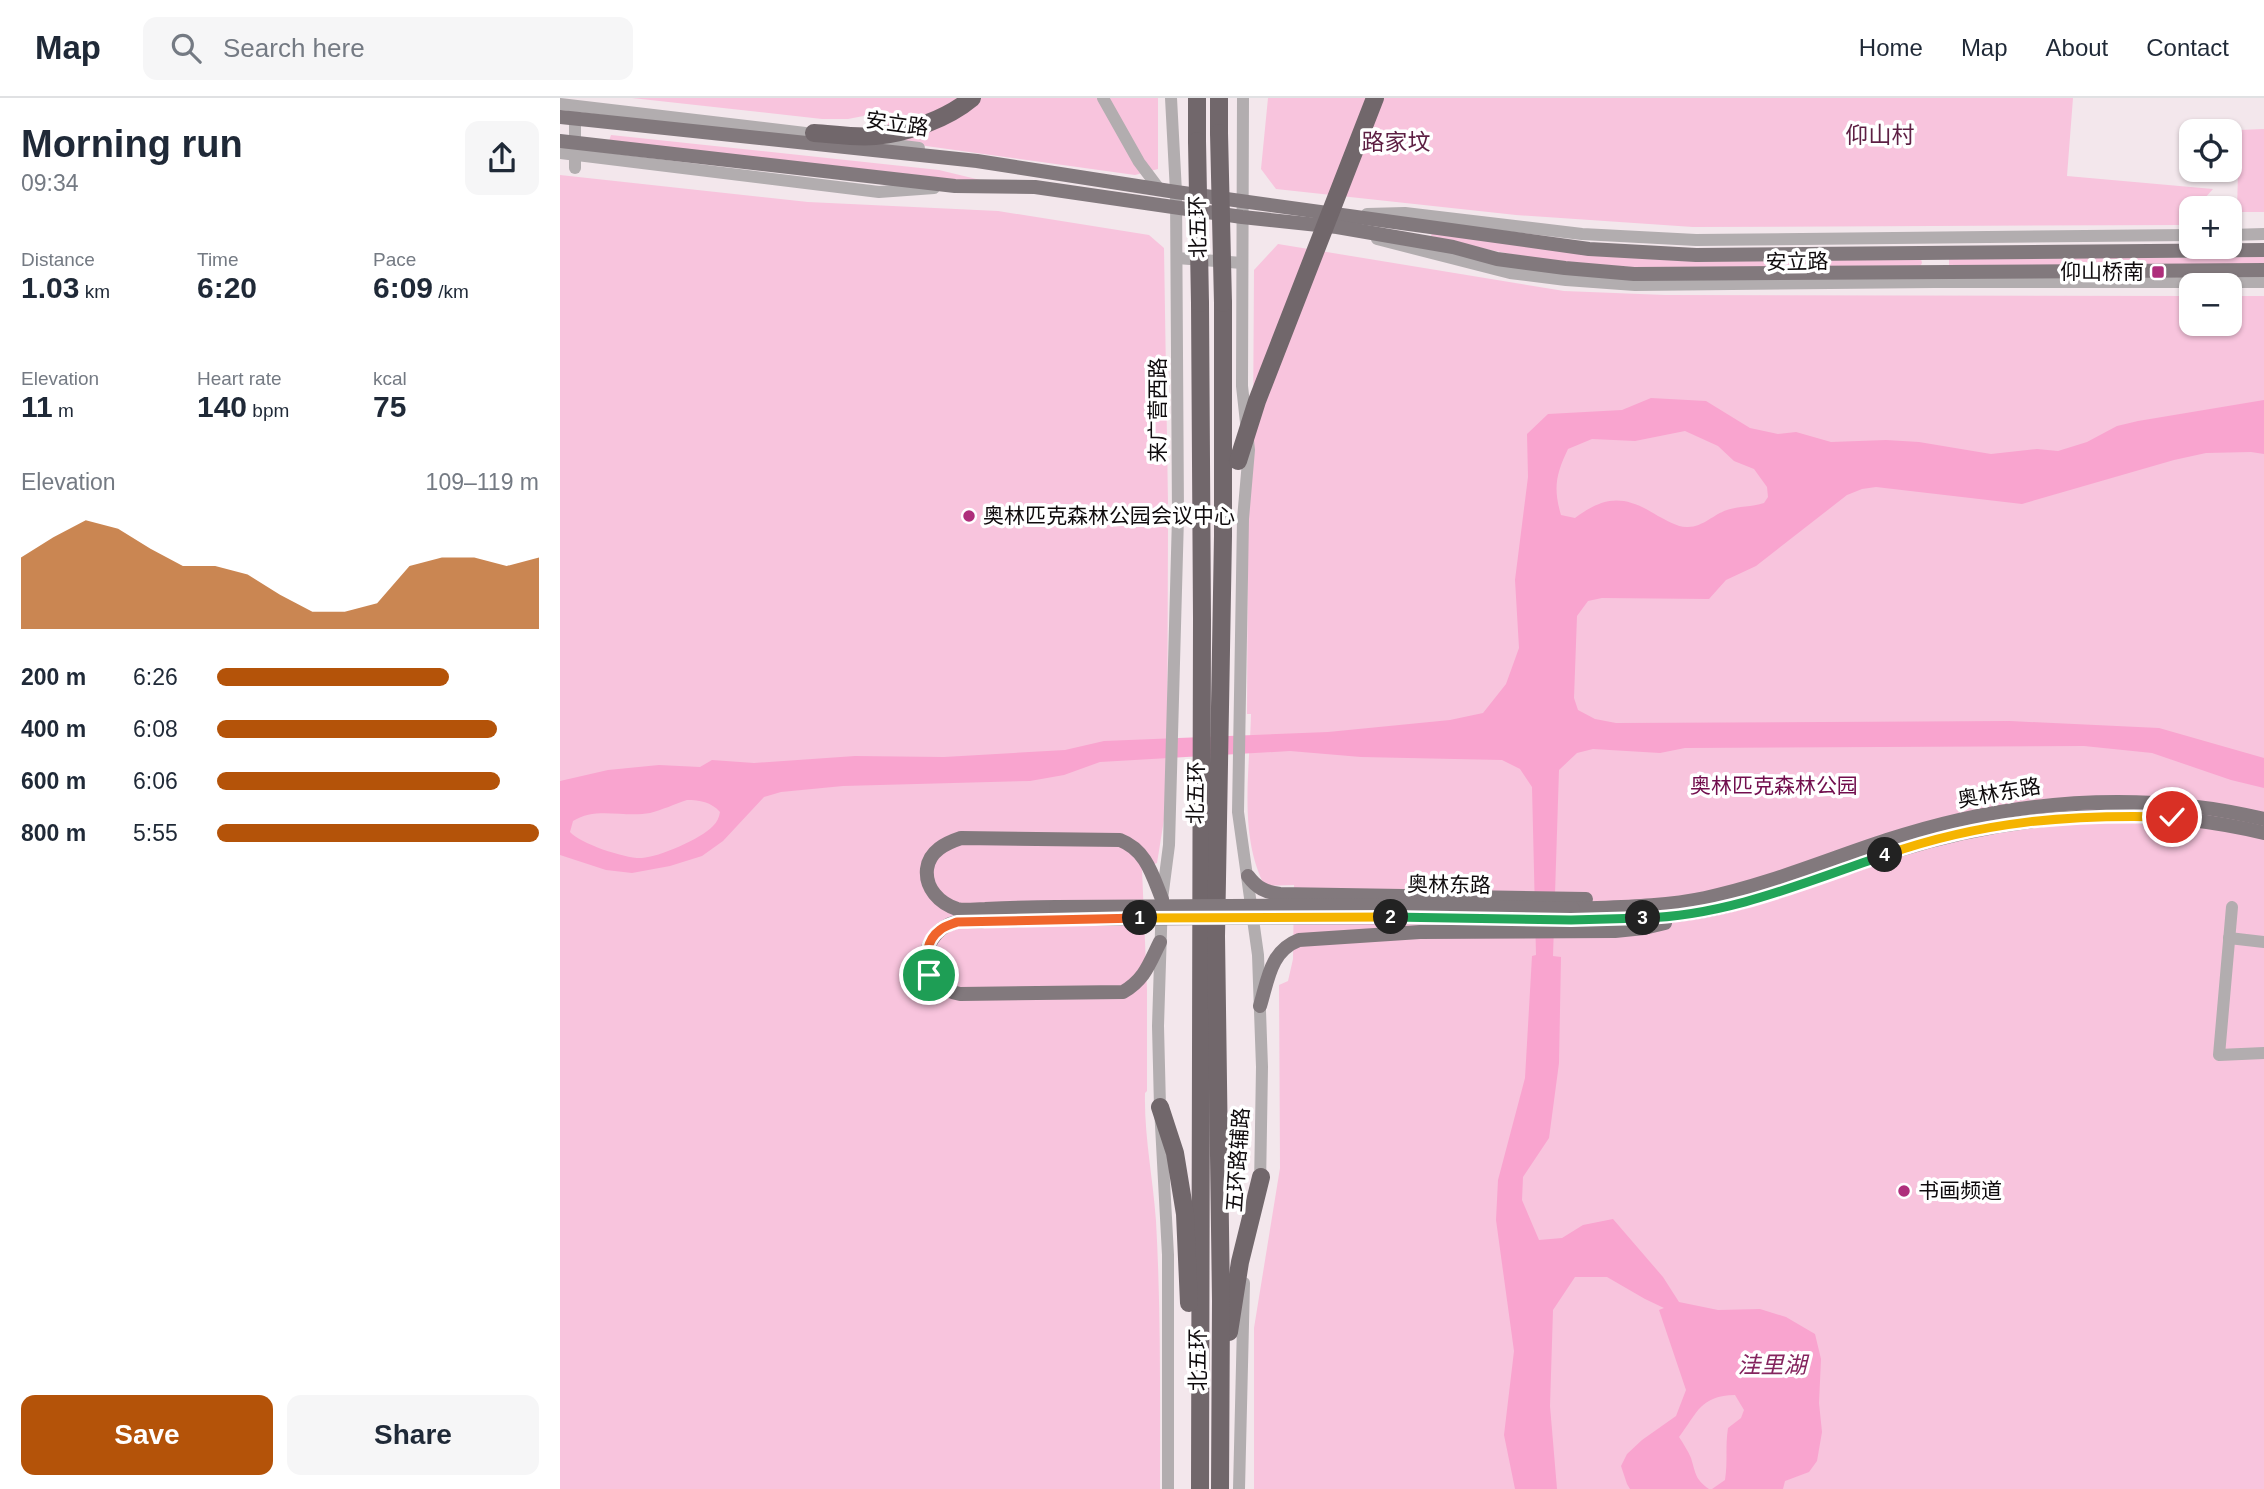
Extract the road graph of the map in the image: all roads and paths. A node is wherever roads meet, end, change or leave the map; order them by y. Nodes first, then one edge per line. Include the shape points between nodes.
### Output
1 (972, 98) edge
2 (1103, 98) edge
3 (1171, 98) edge
4 (1197, 98) edge
5 (1219, 98) edge
6 (1243, 98) edge
7 (1252, 98) edge
8 (1375, 98) edge
9 (560, 104) edge
10 (575, 107) edge
11 (560, 117) edge
12 (814, 134) junction
13 (560, 141) edge
14 (560, 153) edge
15 (575, 155) junction
16 (977, 161) junction
17 (1242, 162) junction
18 (1160, 190) junction
19 (1176, 192) junction
20 (1242, 201) junction
21 (1176, 208) junction
22 (1242, 217) junction
23 (1338, 220) junction
24 (2264, 234) edge
25 (2179, 235) edge
26 (2242, 235) edge
27 (2264, 250) edge
28 (1177, 258) junction
29 (1242, 263) junction
30 (2264, 271) edge
31 (2264, 282) edge
32 (1223, 536) junction
33 (1210, 773) junction
34 (2264, 819) edge
35 (2264, 833) edge
36 (1248, 876) junction
37 (1317, 893) junction
38 (1162, 899) junction
39 (1705, 905) junction
40 (2232, 907) dead end
41 (1053, 913) junction
42 (1569, 915) junction
43 (2229, 938) junction
44 (1308, 939) junction
45 (1160, 942) junction
46 (2264, 942) edge
47 (1260, 1006) junction
48 (2264, 1053) edge
49 (1160, 1107) junction
50 (1261, 1177) junction
51 (1220, 1377) junction
52 (1200, 1436) junction
53 (1168, 1489) edge
54 (1200, 1489) edge
55 (1220, 1489) edge
56 (1239, 1489) edge

1 - 12 highway via 938,118 900,131 874,136
2 - 18 street
3 - 19 street, 来广营西路
4 - 33 highway, 北五环, bridge via 1201,710
5 - 32 highway, 北五环, bridge
6 - 17 street
7 - 17 street
8 - 32 highway, bridge via 1257,401 1238,461
9 - 10 street, 安立路
10 - 11 main road, 安立路
10 - 12 street, 安立路
10 - 15 street
10 - 16 main road, 安立路
12 - 16 street, 安立路
13 - 15 main road, 安立路
14 - 15 street, 安立路
15 - 21 main road, 安立路 via 955,186 1035,187
16 - 18 main road, 安立路
17 - 20 street, 五环路辅路
18 - 19 main road, 安立路
19 - 20 main road, 安立路
19 - 21 street, 来广营西路
20 - 22 street, 五环路辅路
20 - 23 main road, 安立路
21 - 22 main road, 安立路
21 - 28 street, 来广营西路
22 - 23 main road, 安立路
22 - 29 street, 五环路辅路
23 - 25 street, 安立路 via 1405,213 1582,234 1696,240
23 - 27 main road, 安立路 via 1589,249 1696,255
23 - 30 main road, 安立路 via 1497,259 1634,274
23 - 31 street, 安立路 via 1396,245 1510,273 1635,285
24 - 26 street
28 - 29 street
28 - 38 street, 来广营西路 via 1178,517 1169,845
29 - 36 street, 五环路辅路 via 1242,386 1249,450 1242,519 1238,812
32 - 33 highway, 北五环 via 1220,709
33 - 51 highway, 北五环
33 - 52 highway, 北五环
34 - 39 main road, 奥林东路 via 2174,804 2112,802 2028,808 1889,839
35 - 39 main road, 奥林东路 via 2172,817 2041,820 1995,826 1893,852 1752,900
36 - 37 main road via 1266,892
36 - 47 street, 五环路辅路
37 - 42 main road via 1532,899
37 - 44 main road via 1307,904 1304,933
38 - 41 main road, 奥林东路 via 1146,862 1133,845 1119,840 961,838 945,843 928,863 930,889 941,901 960,910
38 - 45 street, 来广营西路
39 - 42 main road, 奥林东路 via 1655,918
39 - 42 main road via 1658,897
40 - 43 street
41 - 42 main road, 奥林东路, bridge
41 - 45 main road, 奥林东路 via 957,922 940,929 927,950 929,975 939,986 960,994 1123,992 1143,977
42 - 44 main road via 1528,932
43 - 46 street
43 - 48 street via 2219,1055
44 - 47 main road via 1287,945 1274,960
45 - 49 street, 来广营西路
47 - 50 street, 五环路辅路
49 - 52 highway via 1175,1153 1185,1214
49 - 53 street, 来广营西路 via 1168,1255
50 - 51 highway via 1240,1262
50 - 56 street, 五环路辅路 via 1243,1289
51 - 55 highway, 北五环
52 - 54 highway, 北五环

